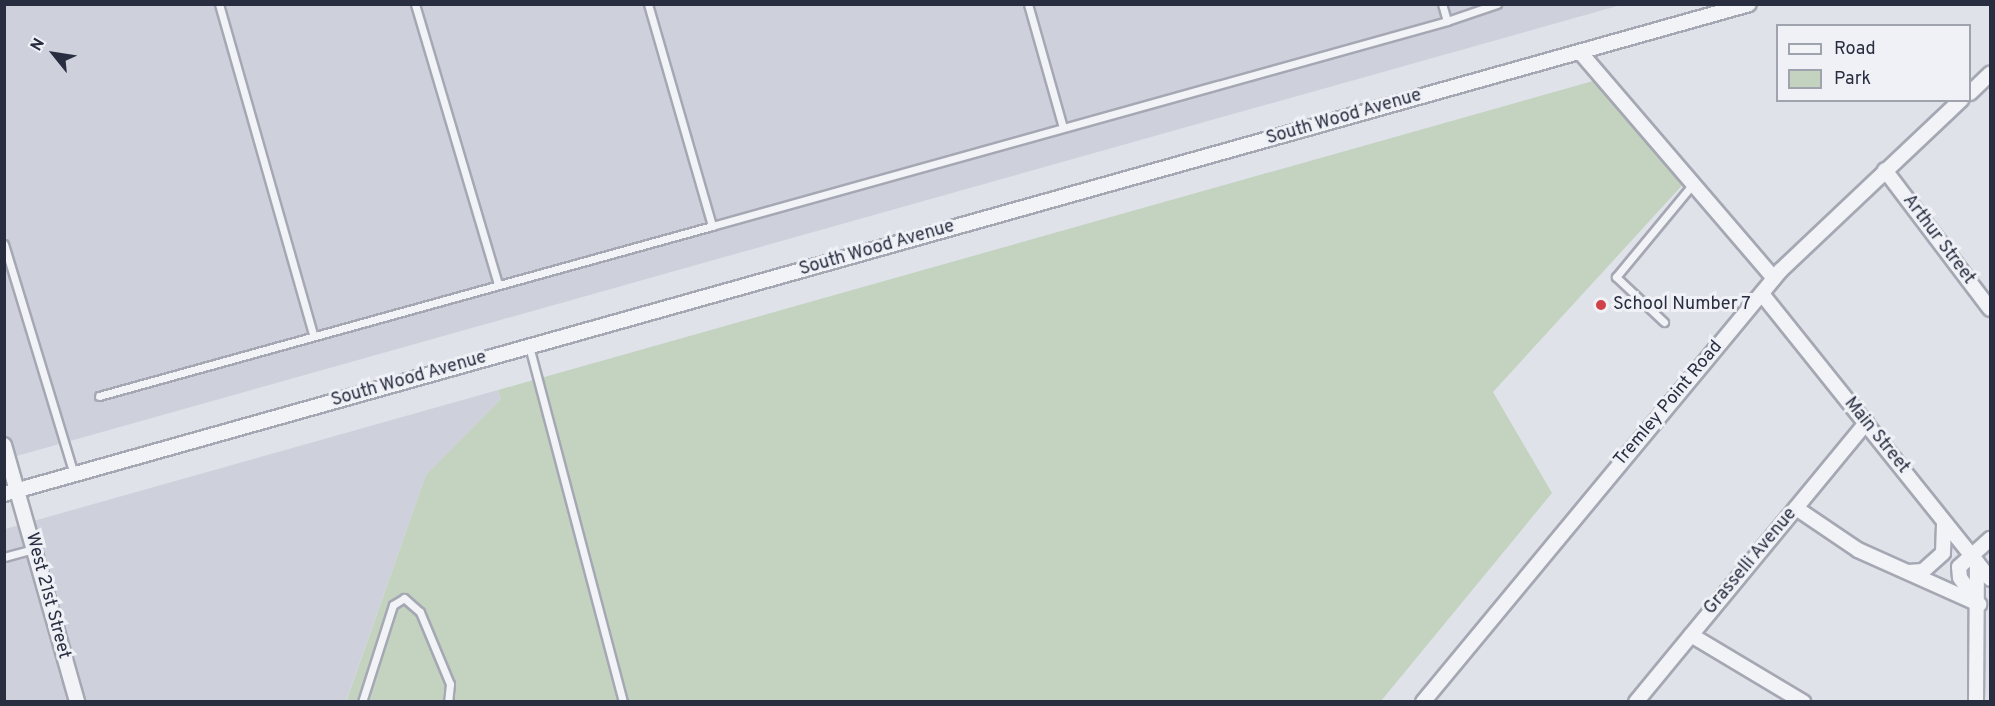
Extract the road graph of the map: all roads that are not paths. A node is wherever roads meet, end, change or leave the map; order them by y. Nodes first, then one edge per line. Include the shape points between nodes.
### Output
1 (219, 4) edge
2 (415, 4) edge
3 (648, 4) edge
4 (1028, 4) edge
5 (1442, 4) edge
6 (1497, 4) edge
7 (1749, 4) edge
8 (1447, 21) junction
9 (1580, 52) junction
10 (1990, 74) edge
11 (1971, 92) edge
12 (1959, 102) edge
13 (1062, 124) junction
14 (1885, 170) junction
15 (1693, 184) junction
16 (712, 226) junction
17 (4, 244) edge
18 (1774, 278) junction
19 (498, 285) junction
20 (1762, 294) junction
21 (1990, 309) edge
22 (1664, 322) dead end
23 (313, 335) junction
24 (529, 346) junction
25 (99, 396) dead end
26 (1866, 423) junction
27 (4, 445) edge
28 (74, 474) junction
29 (11, 492) edge
30 (1796, 508) junction
31 (1944, 520) junction
32 (1990, 539) edge
33 (34, 549) junction
34 (4, 557) edge
35 (1974, 558) junction
36 (1906, 572) junction
37 (1990, 579) edge
38 (1979, 604) junction
39 (1691, 635) junction
40 (76, 702) edge
41 (362, 702) edge
42 (448, 702) edge
43 (623, 702) edge
44 (1423, 702) edge
45 (1636, 702) edge
46 (1803, 702) edge
47 (1976, 702) edge

1 - 23 lane
2 - 19 lane
3 - 16 lane
4 - 13 lane
5 - 8 lane
6 - 8 lane
7 - 9 street, South Wood Avenue
8 - 13 lane
9 - 15 street
9 - 24 street, South Wood Avenue
10 - 11 street
12 - 14 street, Tremley Point Road
13 - 16 lane
14 - 18 street, Tremley Point Road
14 - 21 street, Arthur Street
15 - 18 street
15 - 22 lane via 1616,277
16 - 19 lane
17 - 28 lane
18 - 20 street, Tremley Point Road
19 - 23 lane
20 - 26 street, Main Street
20 - 44 street, Tremley Point Road
23 - 25 lane
24 - 28 street, South Wood Avenue
24 - 43 lane
26 - 30 street, Grasselli Avenue
26 - 31 street, Main Street
27 - 29 street, West 21st Street
28 - 29 street, South Wood Avenue
29 - 33 street, West 21st Street
30 - 36 street via 1858,550
30 - 39 street, Grasselli Avenue
31 - 35 street, Main Street
31 - 36 street via 1943,553 1923,571
32 - 35 street
33 - 34 lane
33 - 40 street, West 21st Street
35 - 37 street, Main Street
35 - 38 street
35 - 38 street via 1958,572
36 - 38 street
38 - 47 street
39 - 45 street, Grasselli Avenue
39 - 46 street
41 - 42 lane via 393,604 404,598 420,612 450,684

